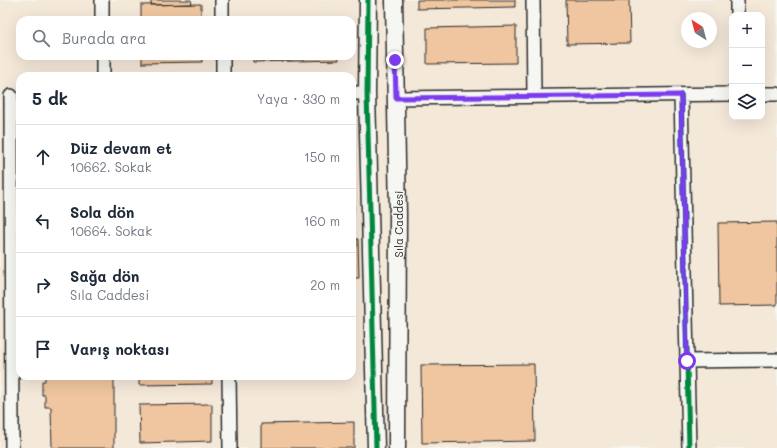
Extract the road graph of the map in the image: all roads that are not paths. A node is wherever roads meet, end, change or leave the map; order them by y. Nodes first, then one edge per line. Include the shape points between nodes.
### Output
1 (102, 0) edge
2 (222, 0) edge
3 (368, 0) edge
4 (394, 0) edge
5 (533, 0) edge
6 (737, 0) edge
7 (737, 12) edge
8 (102, 16) edge
9 (222, 16) edge
10 (103, 60) edge
11 (223, 60) edge
12 (103, 72) edge
13 (223, 72) edge
14 (360, 93) edge
15 (729, 94) edge
16 (765, 94) edge
17 (777, 94) edge
18 (681, 95) junction
19 (10, 96) edge
20 (534, 96) junction
21 (396, 98) junction
22 (6, 268) edge
23 (777, 360) edge
24 (687, 361) junction
25 (229, 380) edge
26 (12, 448) edge
27 (230, 448) edge
28 (376, 448) edge
29 (397, 448) edge
30 (689, 448) edge

1 - 8 street
2 - 9 street
3 - 14 street
4 - 21 street, Sıla Caddesi
5 - 20 street
6 - 7 street
10 - 12 street
11 - 13 street
14 - 28 street
15 - 18 street
16 - 17 street
18 - 20 street
18 - 24 street
19 - 22 street
20 - 21 street
21 - 29 street, Sıla Caddesi
22 - 26 street
23 - 24 street
24 - 30 street
25 - 27 street

